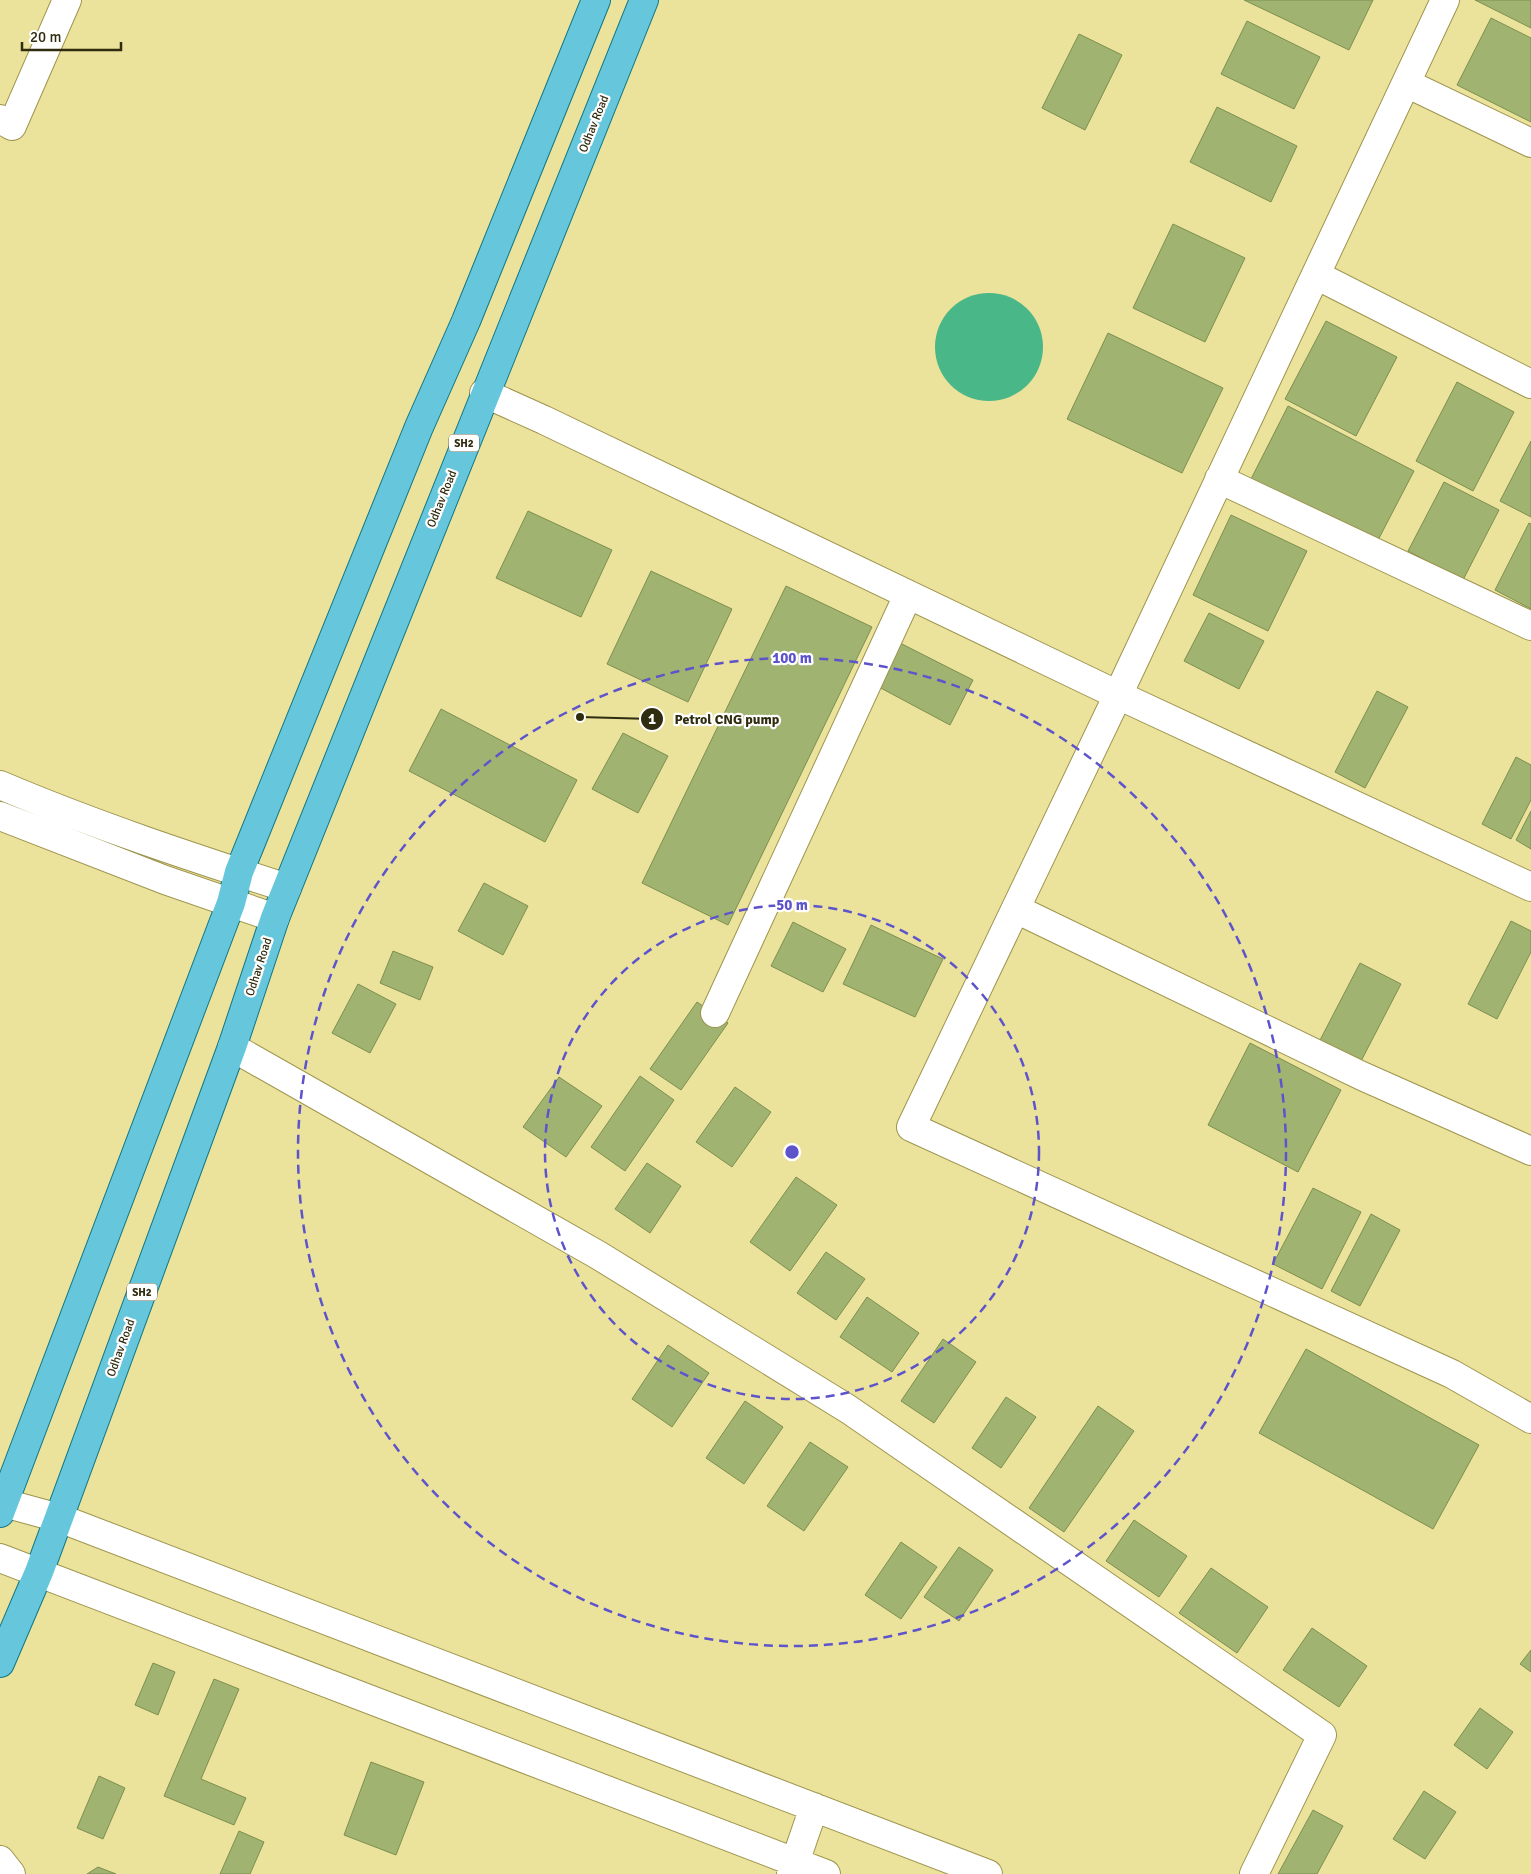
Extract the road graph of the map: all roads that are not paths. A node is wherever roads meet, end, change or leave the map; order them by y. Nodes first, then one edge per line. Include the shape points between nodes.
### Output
1 (67, 0) edge
2 (596, 0) edge
3 (644, 0) edge
4 (1445, 0) edge
5 (1406, 83) junction
6 (0, 119) edge
7 (1531, 143) edge
8 (1316, 275) junction
9 (1531, 384) edge
10 (484, 393) junction
11 (1219, 479) junction
12 (908, 595) junction
13 (1531, 626) edge
14 (1118, 695) junction
15 (0, 785) edge
16 (0, 816) edge
17 (239, 872) junction
18 (1531, 886) edge
19 (288, 888) junction
20 (231, 903) junction
21 (1016, 909) junction
22 (275, 918) junction
23 (715, 1013) dead end
24 (232, 1048) junction
25 (1531, 1150) edge
26 (1531, 1420) edge
27 (2, 1508) edge
28 (59, 1518) junction
29 (0, 1558) edge
30 (39, 1572) junction
31 (0, 1663) edge
32 (814, 1807) junction
33 (0, 1860) edge
34 (793, 1868) edge
35 (11, 1874) edge
36 (826, 1874) edge
37 (988, 1874) edge
38 (1254, 1874) edge

1 - 6 street via 12,126
2 - 17 main road
3 - 10 main road, Odhav Road / SH2
4 - 5 street
5 - 7 street
5 - 8 street
8 - 9 street
8 - 11 street
10 - 12 street
10 - 19 main road, Odhav Road / SH2
11 - 13 street
11 - 14 street
12 - 14 street
12 - 23 street
14 - 18 street
14 - 21 street
15 - 17 street
16 - 20 street
17 - 19 street
17 - 20 main road
19 - 22 main road, SH2
20 - 22 street
20 - 27 main road
21 - 25 street via 1362,1076
21 - 26 street via 911,1127 1452,1374
22 - 24 main road, Odhav Road / SH2
24 - 28 main road, Odhav Road / SH2
24 - 38 street via 598,1255 848,1409 1322,1735
27 - 28 street
28 - 30 main road, Odhav Road / SH2
28 - 32 street
29 - 30 street
30 - 31 main road, Odhav Road / SH2
30 - 34 street
32 - 34 street
32 - 37 street
33 - 35 street
34 - 36 street

